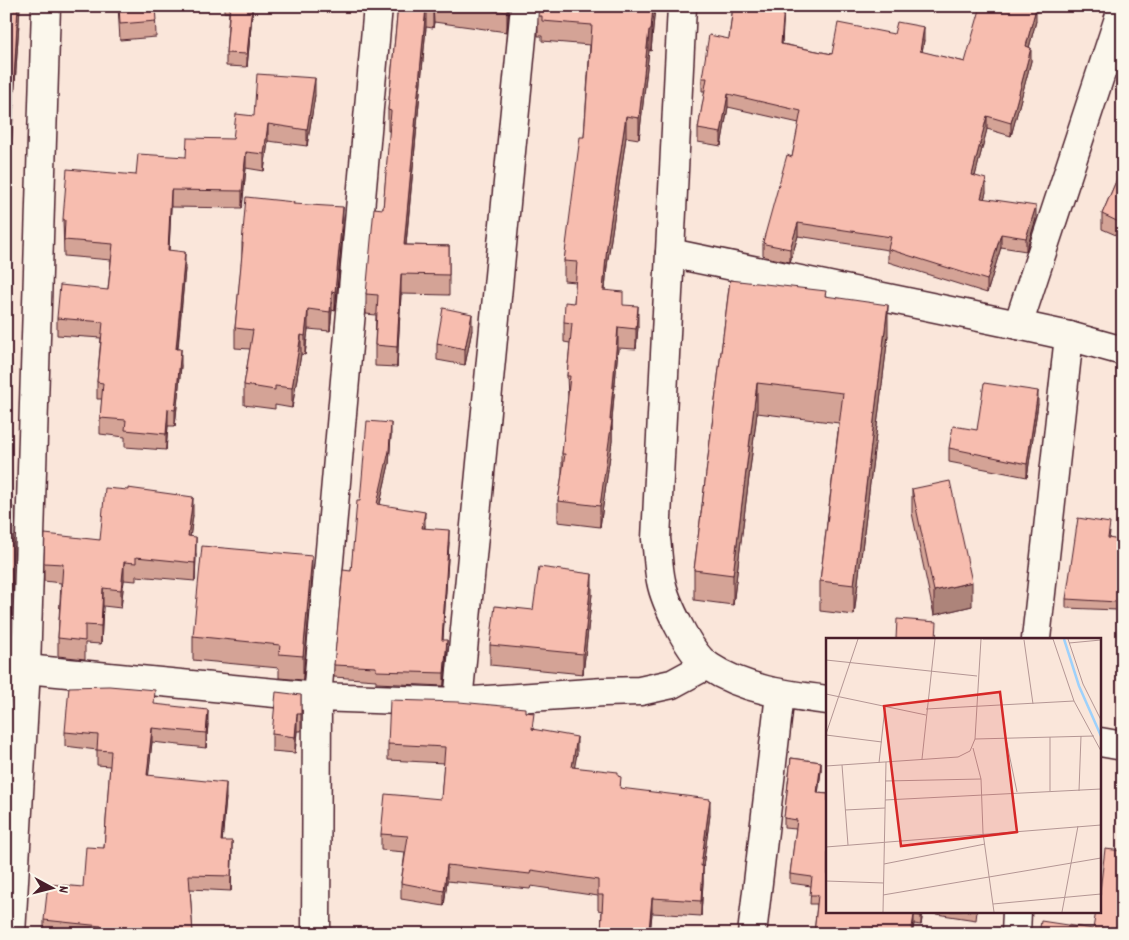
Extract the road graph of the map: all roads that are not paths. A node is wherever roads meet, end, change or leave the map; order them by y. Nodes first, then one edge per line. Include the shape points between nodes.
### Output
1 (46, 6) edge
2 (378, 6) edge
3 (524, 6) edge
4 (682, 6) edge
5 (1118, 7) edge
6 (670, 253) junction
7 (1018, 325) junction
8 (1069, 336) junction
9 (1123, 351) edge
10 (1036, 638) edge
11 (707, 665) junction
12 (16, 669) edge
13 (780, 694) junction
14 (317, 697) junction
15 (826, 700) edge
16 (458, 702) junction
17 (1102, 742) edge
18 (1123, 746) edge
19 (1017, 912) edge
20 (11, 934) edge
21 (316, 934) edge
22 (752, 934) edge
23 (1016, 934) edge

1 - 12 street
2 - 14 street
3 - 16 street
4 - 6 street
5 - 7 street
6 - 7 street
6 - 11 street via 656,539 661,581 672,612 688,641
7 - 8 street
8 - 9 street
8 - 10 street
11 - 13 street via 744,684
11 - 16 street via 672,684 640,691
12 - 14 street
12 - 20 street
13 - 15 street
13 - 22 street
14 - 16 street
14 - 21 street
17 - 18 street
19 - 23 street

